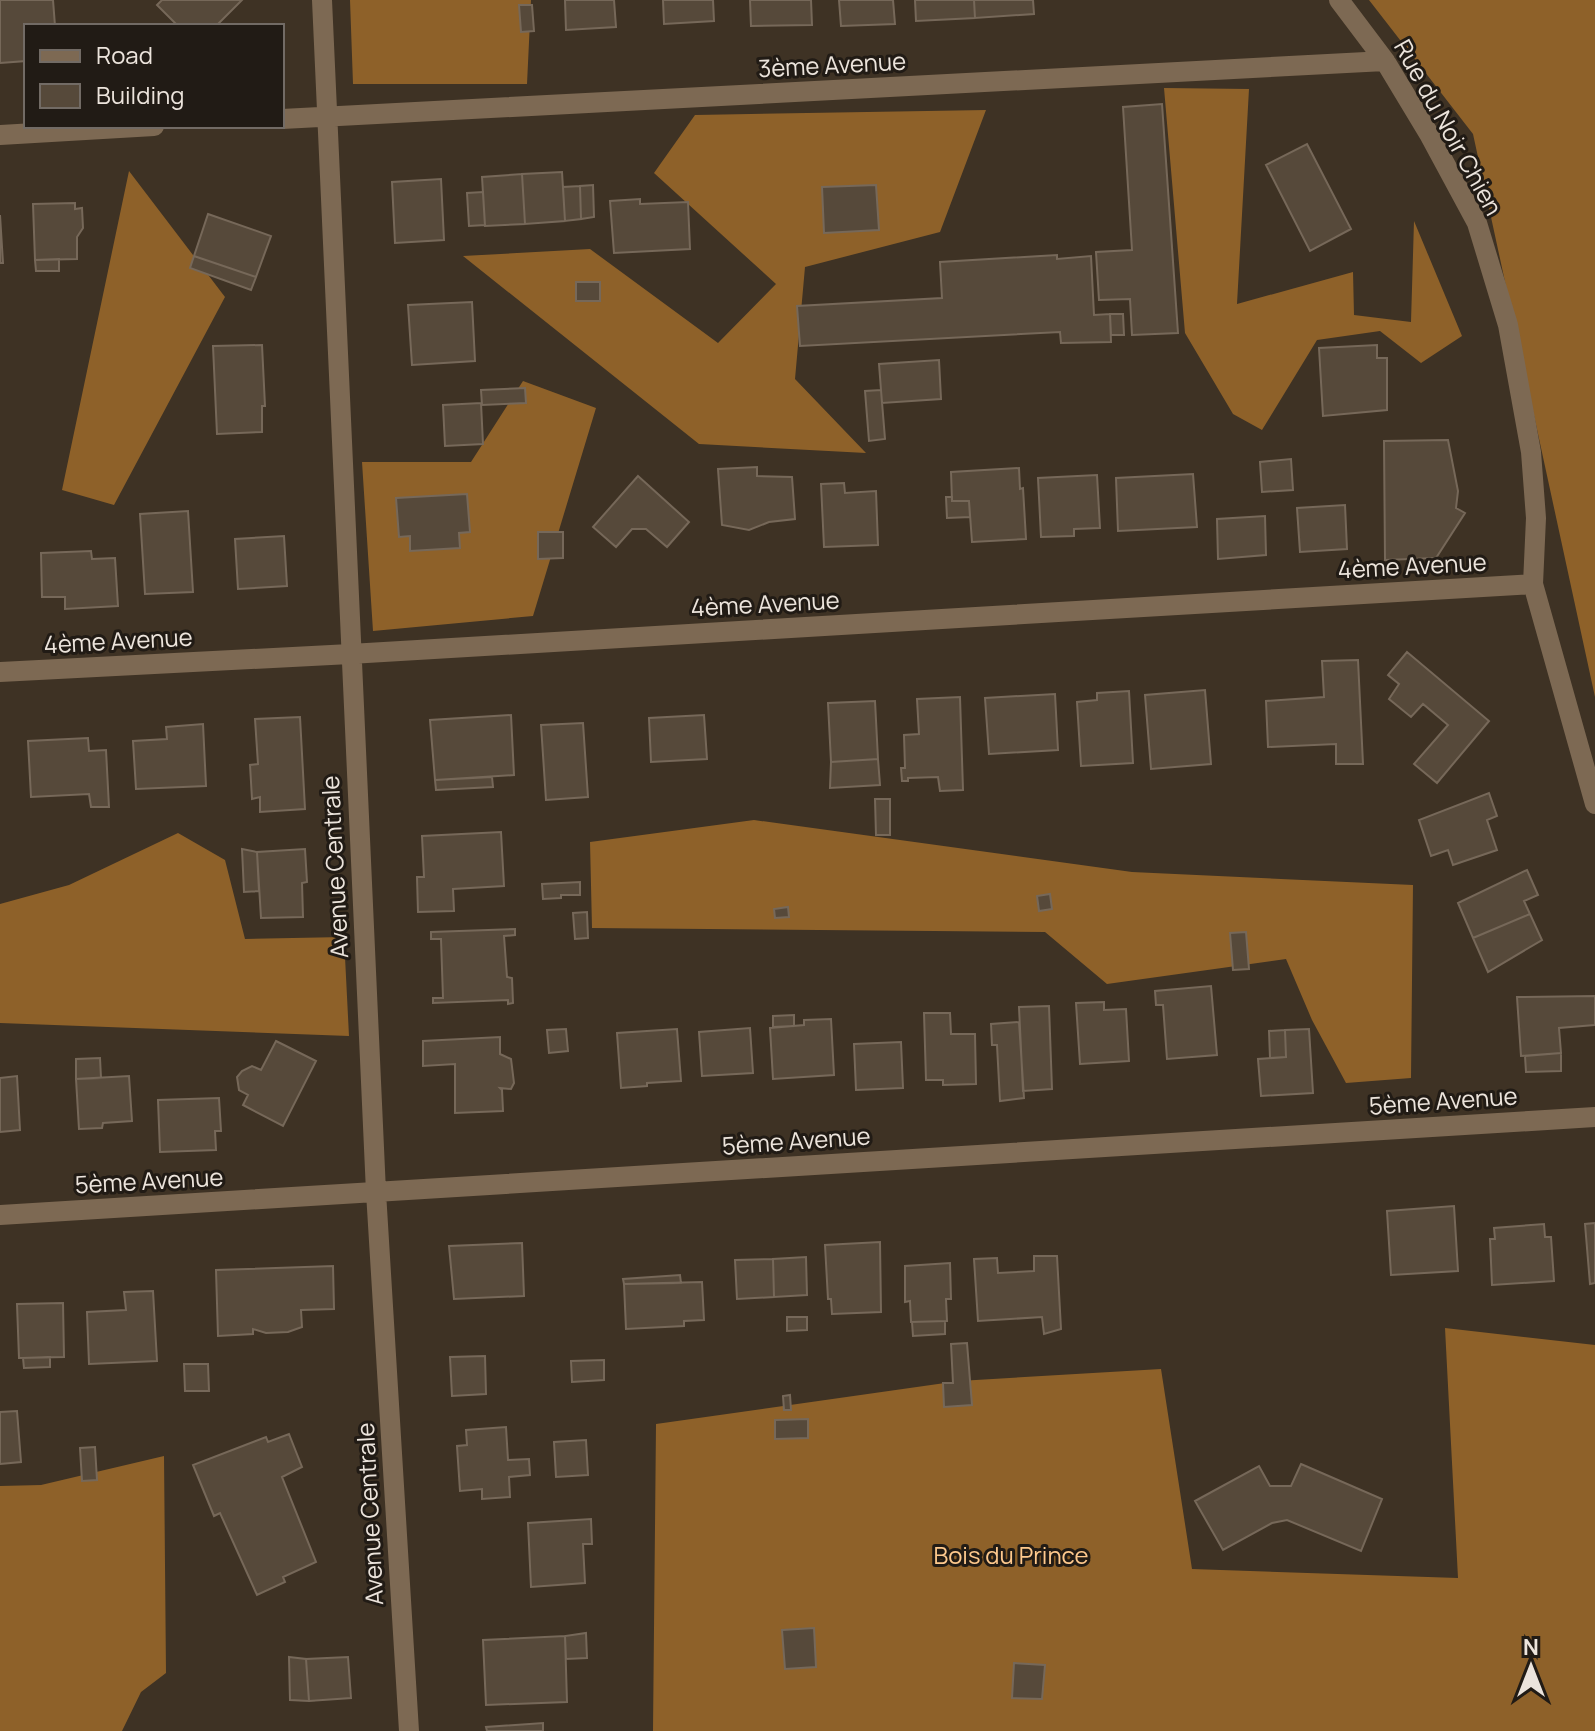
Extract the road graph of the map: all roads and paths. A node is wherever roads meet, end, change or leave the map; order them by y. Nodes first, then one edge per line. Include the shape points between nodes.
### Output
1 (322, 0) edge
2 (1339, 0) edge
3 (1385, 61) junction
4 (329, 116) junction
5 (284, 119) edge
6 (120, 128) edge
7 (0, 135) edge
8 (1533, 584) junction
9 (350, 654) junction
10 (0, 672) edge
11 (1595, 804) edge
12 (1595, 1117) edge
13 (376, 1192) junction
14 (0, 1215) edge
15 (409, 1731) edge

1 - 4 street, Avenue Centrale
2 - 3 street, Rue du Noir Chien
3 - 4 street, 3ème Avenue
3 - 8 street, Rue du Noir Chien via 1477,223 1508,325 1531,452
4 - 5 street, 3ème Avenue
4 - 9 street, Avenue Centrale
6 - 7 street
8 - 9 street, 4ème Avenue
8 - 11 street, Rue du Noir Chien
9 - 10 street, 4ème Avenue
9 - 13 street, Avenue Centrale
12 - 13 street, 5ème Avenue
13 - 14 street, 5ème Avenue
13 - 15 street, Avenue Centrale

